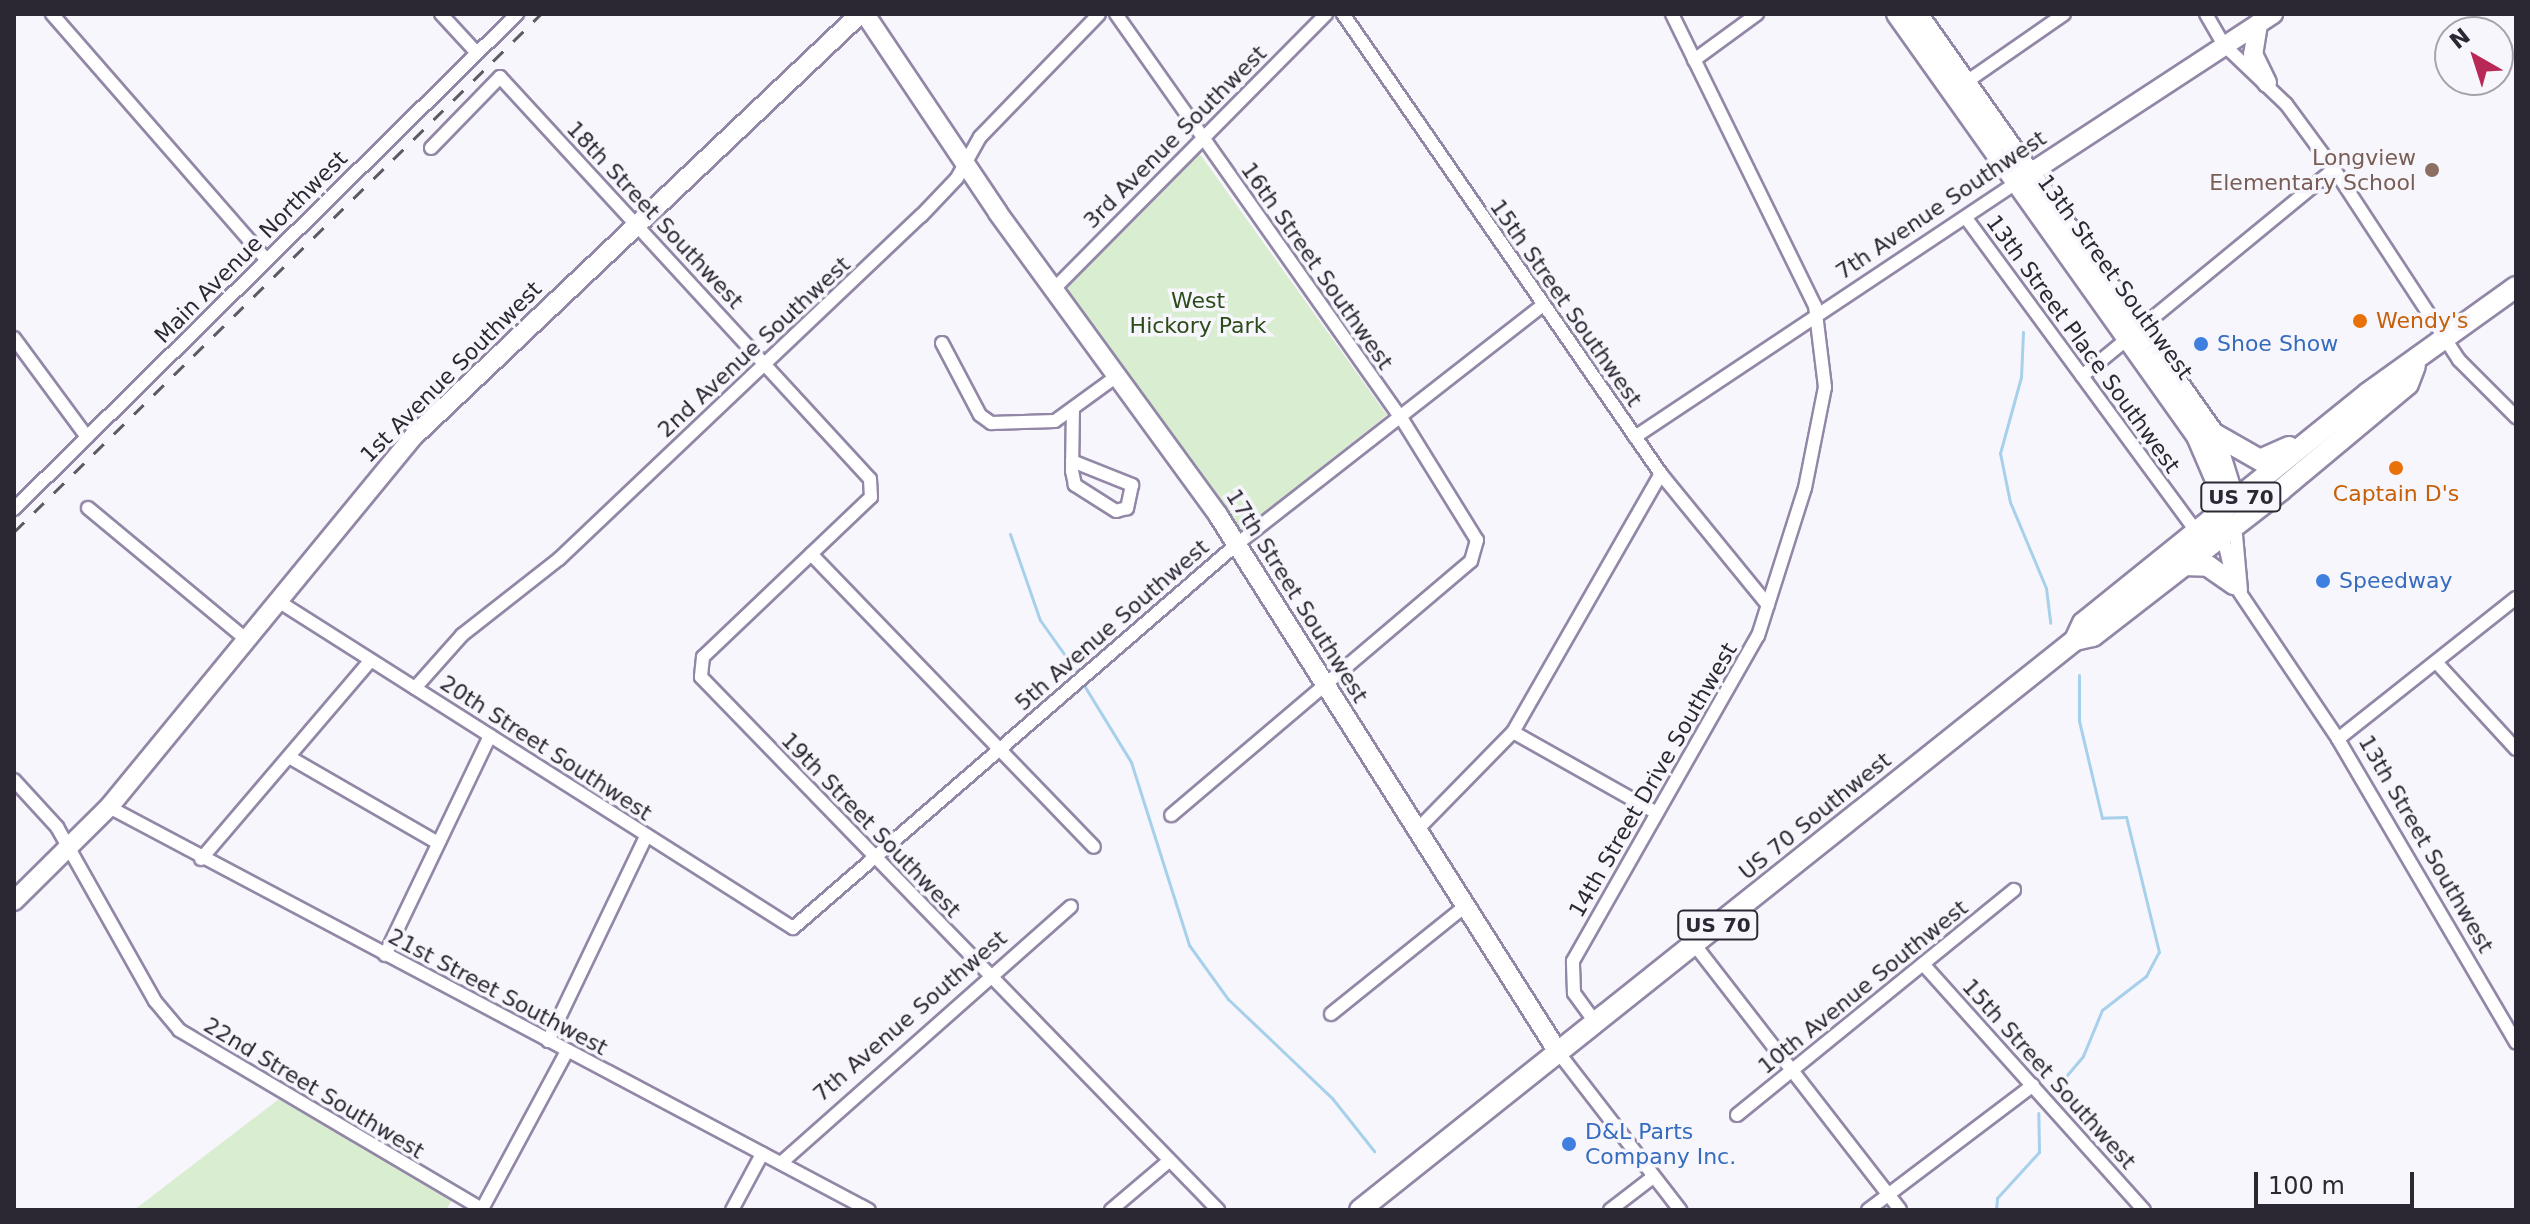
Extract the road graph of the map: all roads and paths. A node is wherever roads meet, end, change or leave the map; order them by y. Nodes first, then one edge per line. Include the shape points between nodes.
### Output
1 (52, 14) edge
2 (441, 14) edge
3 (517, 14) edge
4 (862, 14) edge
5 (1099, 14) edge
6 (1116, 14) edge
7 (1326, 14) edge
8 (1343, 14) edge
9 (1672, 14) edge
10 (1757, 14) edge
11 (1897, 14) edge
12 (1917, 14) edge
13 (2064, 14) edge
14 (2206, 14) edge
15 (2266, 19) edge
16 (2224, 45) junction
17 (477, 53) junction
18 (1694, 60) junction
19 (2267, 83) junction
20 (1959, 87) junction
21 (1203, 138) junction
22 (431, 148) dead end
23 (965, 167) junction
24 (2334, 169) junction
25 (2024, 178) junction
26 (1966, 218) junction
27 (637, 224) junction
28 (266, 259) junction
29 (2516, 287) edge
30 (1054, 289) junction
31 (1543, 305) junction
32 (1819, 317) junction
33 (2134, 333) junction
34 (14, 338) edge
35 (2448, 340) junction
36 (942, 343) dead end
37 (767, 364) junction
38 (2415, 366) junction
39 (1117, 376) junction
40 (2082, 376) junction
41 (2359, 401) junction
42 (1073, 410) junction
43 (1400, 416) junction
44 (2516, 417) edge
45 (2213, 433) junction
46 (87, 437) junction
47 (1635, 437) junction
48 (1072, 461) junction
49 (1661, 474) junction
50 (88, 508) dead end
51 (14, 509) edge
52 (2228, 518) junction
53 (2197, 532) junction
54 (1237, 544) junction
55 (811, 554) junction
56 (2183, 565) junction
57 (2237, 587) junction
58 (2516, 598) edge
59 (278, 601) junction
60 (1768, 605) junction
61 (246, 639) junction
62 (2075, 640) junction
63 (370, 661) junction
64 (2436, 662) junction
65 (1324, 683) junction
66 (415, 688) junction
67 (1513, 732) junction
68 (490, 736) junction
69 (2338, 739) junction
70 (2516, 749) edge
71 (1000, 750) junction
72 (289, 757) junction
73 (14, 780) edge
74 (109, 807) junction
75 (1657, 813) junction
76 (1171, 815) dead end
77 (1415, 832) junction
78 (646, 836) junction
79 (438, 843) junction
80 (1094, 847) dead end
81 (71, 849) junction
82 (875, 858) junction
83 (201, 859) junction
84 (2014, 890) dead end
85 (14, 901) edge
86 (1071, 906) dead end
87 (1463, 908) junction
88 (793, 928) joint
89 (1694, 944) junction
90 (385, 955) junction
91 (1923, 964) junction
92 (992, 980) junction
93 (1331, 1014) dead end
94 (1595, 1022) junction
95 (548, 1041) junction
96 (2516, 1043) edge
97 (567, 1051) junction
98 (1558, 1052) junction
99 (1793, 1070) junction
100 (2033, 1085) junction
101 (1737, 1115) dead end
102 (762, 1154) junction
103 (1169, 1161) junction
104 (781, 1163) junction
105 (1653, 1177) junction
106 (1888, 1195) junction
107 (483, 1210) edge
108 (732, 1210) edge
109 (869, 1210) edge
110 (1111, 1210) edge
111 (1218, 1210) edge
112 (1360, 1210) edge
113 (1610, 1210) edge
114 (1680, 1210) edge
115 (1868, 1210) edge
116 (1900, 1210) edge
117 (2144, 1210) edge

1 - 28 street
2 - 17 street
3 - 17 street, Main Avenue Northwest
4 - 23 street, 17th Street Southwest
4 - 27 street, 1st Avenue Southwest
5 - 23 street, 2nd Avenue Southwest via 980,137
6 - 21 street, 16th Street Southwest
7 - 21 street, 3rd Avenue Southwest
8 - 31 street, 15th Street Southwest
9 - 18 street, 14th Street Drive Southwest
10 - 18 street
11 - 20 main road, 13th Street Southwest
12 - 20 main road, 13th Street Southwest
13 - 20 street
14 - 16 street
15 - 16 street, 7th Avenue Southwest
15 - 19 street via 2253,54
16 - 19 street
16 - 25 street, 7th Avenue Southwest
17 - 28 street, Main Avenue Northwest
18 - 32 street, 14th Street Drive Southwest
19 - 24 street
20 - 25 main road, 13th Street Southwest
21 - 30 street, 3rd Avenue Southwest
21 - 43 street, 16th Street Southwest
22 - 27 street, 18th Street Southwest via 500,77
23 - 30 street, 17th Street Southwest
23 - 37 street, 2nd Avenue Southwest
24 - 33 street
24 - 35 street
25 - 26 street, 7th Avenue Southwest
25 - 33 main road, 13th Street Southwest
26 - 32 street, 7th Avenue Southwest
26 - 40 street, 13th Street Place Southwest
27 - 37 street, 18th Street Southwest
27 - 59 street, 1st Avenue Southwest via 414,436
28 - 46 street, Main Avenue Northwest
29 - 35 main road, US 70 Southwest / US 70
30 - 39 street, 17th Street Southwest
31 - 43 street, 5th Avenue Southwest
31 - 47 street, 15th Street Southwest
32 - 47 street, 7th Avenue Southwest
32 - 60 street, 14th Street Drive Southwest via 1826,354 1821,420
33 - 40 street
33 - 45 main road, 13th Street Southwest
33 - 52 main road, 13th Street Southwest via 2205,449
34 - 46 street
35 - 38 main road, US 70 Southwest / US 70
35 - 44 street
36 - 42 street via 985,420 1046,423
37 - 55 street, 18th Street Southwest via 873,489
37 - 66 street, 2nd Avenue Southwest via 559,559 462,635
38 - 41 main road, US 70 Southwest / US 70
38 - 52 main road, US 70 Southwest / US 70 via 2408,384
39 - 42 street
39 - 54 street, 17th Street Southwest
40 - 53 street, 13th Street Place Southwest
41 - 45 main road via 2271,458 2250,458
41 - 52 main road, US 70 Southwest / US 70
42 - 48 street
43 - 54 street, 5th Avenue Southwest
43 - 65 street, 16th Street Southwest via 1478,546 1471,561
45 - 52 main road, 13th Street Southwest
46 - 51 street, Main Avenue Northwest
47 - 49 street, 15th Street Southwest
48 - 48 street via 1080,492 1116,511 1127,508 1132,485
49 - 60 street, 15th Street Southwest
49 - 67 street
50 - 61 street
52 - 53 main road, US 70 Southwest / US 70
52 - 56 main road, US 70 Southwest / US 70
52 - 57 street, 13th Street Southwest
53 - 62 main road, US 70 Southwest / US 70 via 2083,623
54 - 65 street, 17th Street Southwest
54 - 71 street, 5th Avenue Southwest
55 - 71 street
55 - 82 street, 19th Street Southwest via 703,657 699,672
56 - 57 main road via 2208,566
56 - 62 main road, US 70 Southwest / US 70 via 2093,636
57 - 69 street, 13th Street Southwest
58 - 64 street
59 - 61 street, 1st Avenue Southwest
59 - 63 street, 20th Street Southwest
60 - 75 street, 14th Street Drive Southwest via 1735,681
61 - 74 street, 1st Avenue Southwest
62 - 89 main road, US 70 Southwest / US 70
63 - 66 street, 20th Street Southwest
63 - 72 street
64 - 69 street
64 - 70 street
65 - 76 street
65 - 77 street, 17th Street Southwest
66 - 68 street, 20th Street Southwest
67 - 75 street
67 - 77 street
68 - 78 street, 20th Street Southwest
68 - 79 street
69 - 96 street, 13th Street Southwest
71 - 80 street
71 - 82 street, 5th Avenue Southwest
72 - 79 street
72 - 83 street
73 - 81 street, 22nd Street Southwest
74 - 81 street, 1st Avenue Southwest
74 - 83 street, 21st Street Southwest
75 - 94 street, 14th Street Drive Southwest via 1573,961 1574,993
77 - 87 street, 17th Street Southwest
78 - 88 street, 20th Street Southwest
78 - 95 street
79 - 90 street
81 - 85 street, 1st Avenue Southwest
81 - 107 street, 22nd Street Southwest via 155,1001 179,1030
82 - 88 street, 5th Avenue Southwest
82 - 92 street, 19th Street Southwest
83 - 90 street, 21st Street Southwest
84 - 91 street, 10th Avenue Southwest
86 - 92 street, 7th Avenue Southwest
87 - 93 street
87 - 98 street, 17th Street Southwest
89 - 94 main road, US 70 Southwest / US 70
89 - 99 street
90 - 95 street, 21st Street Southwest
91 - 99 street, 10th Avenue Southwest
91 - 100 street, 15th Street Southwest
92 - 103 street, 19th Street Southwest
92 - 104 street, 7th Avenue Southwest
94 - 98 main road, US 70 Southwest / US 70
95 - 97 street, 21st Street Southwest
97 - 102 street, 21st Street Southwest
97 - 107 street
98 - 105 street, 17th Street Southwest
98 - 112 main road, US 70 Southwest / US 70
99 - 101 street, 10th Avenue Southwest
99 - 106 street
100 - 106 street
100 - 117 street, 15th Street Southwest
102 - 104 street, 21st Street Southwest
102 - 108 street
103 - 110 street
103 - 111 street, 19th Street Southwest
104 - 109 street, 21st Street Southwest
105 - 113 street
105 - 114 street, 17th Street Southwest
106 - 115 street
106 - 116 street

